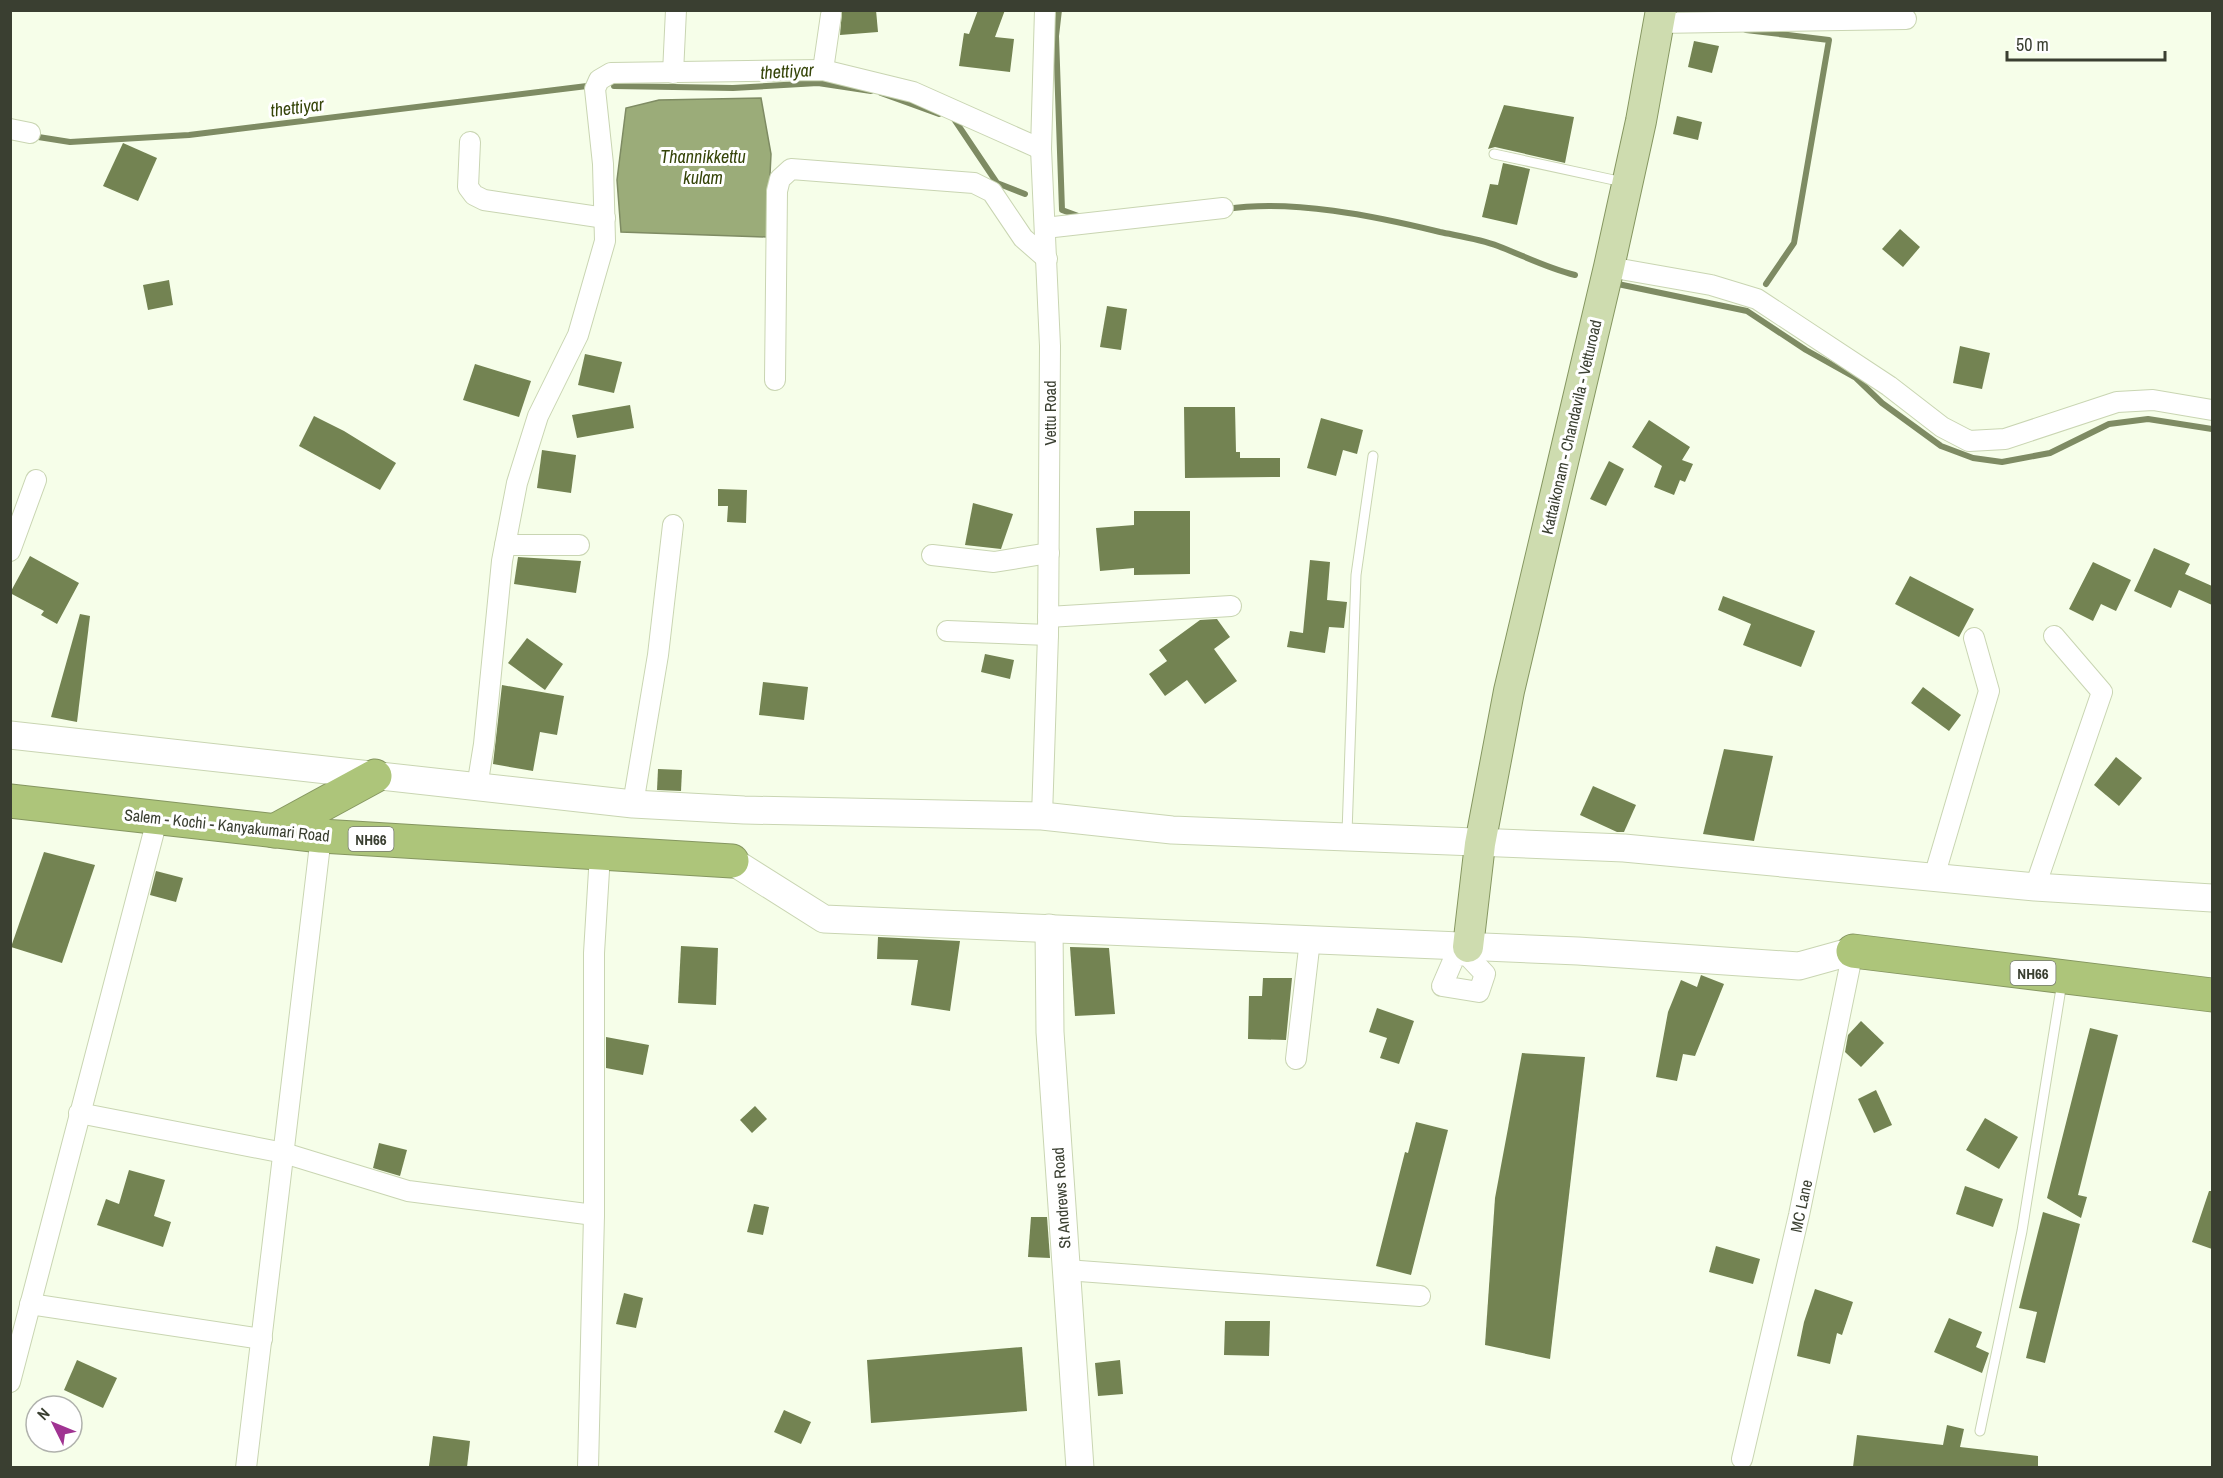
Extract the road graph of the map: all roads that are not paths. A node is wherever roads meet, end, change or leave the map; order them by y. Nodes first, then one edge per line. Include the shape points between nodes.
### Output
1 (676, 10) edge
2 (1045, 10) edge
3 (831, 15) dead end
4 (1659, 17) edge
5 (1906, 20) dead end
6 (823, 70) junction
7 (673, 73) junction
8 (470, 142) dead end
9 (1041, 149) junction
10 (1494, 154) dead end
11 (1628, 183) junction
12 (1223, 208) dead end
13 (605, 218) junction
14 (1045, 228) junction
15 (1047, 259) junction
16 (1610, 267) junction
17 (775, 380) dead end
18 (2212, 410) edge
19 (1373, 456) dead end
20 (36, 480) dead end
21 (673, 525) dead end
22 (505, 545) junction
23 (579, 545) dead end
24 (10, 551) edge
25 (1049, 553) junction
26 (932, 555) dead end
27 (1231, 606) dead end
28 (1048, 626) junction
29 (947, 631) dead end
30 (2054, 636) dead end
31 (1974, 638) dead end
32 (10, 735) edge
33 (375, 776) junction
34 (477, 787) junction
35 (10, 801) edge
36 (633, 804) junction
37 (158, 816) junction
38 (1042, 816) junction
39 (274, 831) junction
40 (321, 836) junction
41 (1347, 836) junction
42 (1480, 844) junction
43 (600, 854) junction
44 (732, 861) joint
45 (1934, 877) junction
46 (2035, 887) junction
47 (2212, 898) edge
48 (1049, 928) junction
49 (1310, 940) junction
50 (1468, 951) junction
51 (1853, 951) junction
52 (2063, 977) junction
53 (2212, 995) edge
54 (1296, 1059) dead end
55 (79, 1113) junction
56 (284, 1153) junction
57 (594, 1215) junction
58 (1066, 1270) junction
59 (1420, 1296) dead end
60 (30, 1304) junction
61 (262, 1339) junction
62 (10, 1382) edge
63 (1980, 1431) dead end
64 (1742, 1459) dead end
65 (246, 1467) edge
66 (588, 1467) edge
67 (1080, 1467) edge

1 - 7 street
2 - 9 street, Vettu Road
3 - 6 street
4 - 5 street
4 - 11 main road, Kattaikonam - Chandavila - Vetturoad
6 - 7 street
6 - 9 street via 913,92
7 - 13 street via 611,73 599,80 595,89
8 - 13 street via 468,187 474,195 484,200
9 - 14 street, Vettu Road
10 - 11 lane
11 - 16 main road, Kattaikonam - Chandavila - Vetturoad
12 - 14 street
13 - 22 street via 605,241 578,335 538,416 517,483
14 - 15 street, Vettu Road
15 - 17 street via 1023,238 992,192 974,183 791,169 780,178 777,191
15 - 25 street, Vettu Road
16 - 18 street via 1711,285 1757,299 1889,386 1941,427 1969,441 2005,439 2117,402 2153,400
16 - 42 main road, Kattaikonam - Chandavila - Vetturoad via 1509,691
19 - 41 lane via 1356,575
20 - 24 street
21 - 36 street via 658,655
22 - 23 street
22 - 34 street
25 - 26 street via 994,562
25 - 28 street, Vettu Road
27 - 28 street
28 - 29 street
28 - 38 street, Vettu Road
30 - 46 street via 2102,692
31 - 45 street via 1989,691
32 - 33 street
33 - 34 street
33 - 39 highway
34 - 36 street
35 - 37 highway, Salem - Kochi - Kanyakumari Road / NH66
36 - 38 street
37 - 39 highway, Salem - Kochi - Kanyakumari Road / NH66
37 - 55 street
38 - 41 street via 1172,830
39 - 40 highway, Salem - Kochi - Kanyakumari Road / NH66
40 - 43 highway, Salem - Kochi - Kanyakumari Road / NH66
40 - 56 street
41 - 42 street
42 - 45 street via 1624,848
42 - 50 main road, Kattaikonam - Chandavila - Vetturoad
43 - 44 highway, Salem - Kochi - Kanyakumari Road / NH66
43 - 57 street via 594,953
44 - 48 street via 824,919
45 - 46 street
46 - 47 street
48 - 49 street
48 - 58 street, St Andrews Road via 1050,1032
49 - 50 street
49 - 54 street
50 - 51 street via 1798,966
51 - 52 highway, NH66
51 - 64 street, MC Lane via 1799,1215
52 - 53 highway, NH66
52 - 63 lane via 2022,1231
55 - 56 street
55 - 60 street
56 - 57 street via 408,1191
56 - 61 street
57 - 66 street
58 - 59 street
58 - 67 street, St Andrews Road
60 - 61 street
60 - 62 street
61 - 65 street

